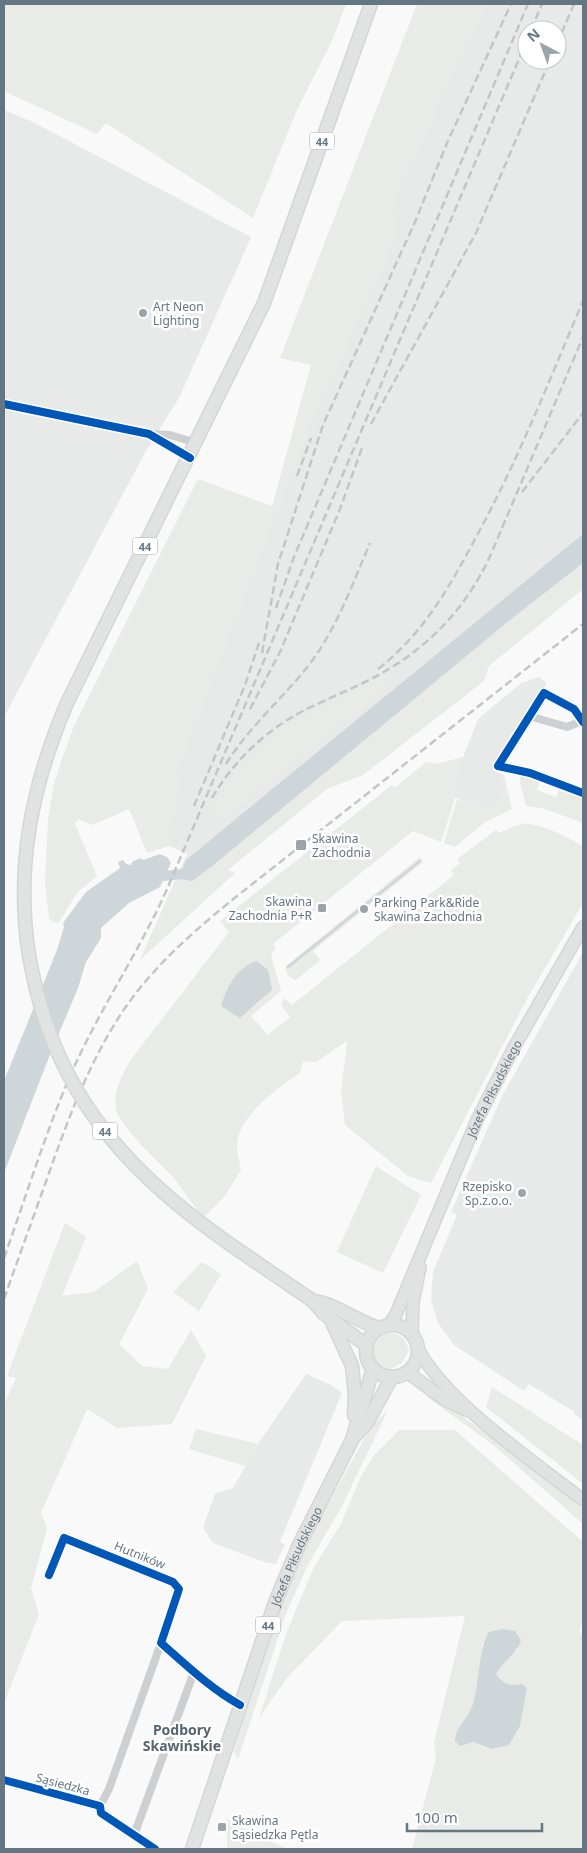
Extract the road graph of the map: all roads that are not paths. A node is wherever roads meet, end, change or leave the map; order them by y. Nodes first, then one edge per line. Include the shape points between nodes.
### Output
1 (371, 4) edge
2 (4, 404) edge
3 (150, 434) junction
4 (197, 443) junction
5 (190, 458) junction
6 (529, 716) junction
7 (583, 722) edge
8 (583, 793) edge
9 (583, 927) edge
10 (421, 1258) junction
11 (313, 1301) junction
12 (330, 1318) junction
13 (384, 1326) junction
14 (412, 1335) junction
15 (366, 1344) junction
16 (418, 1349) junction
17 (373, 1369) junction
18 (407, 1372) junction
19 (392, 1377) junction
20 (477, 1416) junction
21 (352, 1440) junction
22 (583, 1500) edge
23 (49, 1575) dead end
24 (161, 1643) junction
25 (194, 1672) junction
26 (240, 1705) junction
27 (4, 1780) edge
28 (100, 1806) junction
29 (134, 1835) junction
30 (155, 1849) edge
31 (192, 1849) edge

1 - 4 main road, 44 via 264,303
2 - 3 street
3 - 4 street via 170,434
3 - 5 street
4 - 5 main road, 44
5 - 11 main road, 44, bridge via 67,704 44,761 28,826 24,868 23,901 29,955 41,1005 57,1050 83,1099 115,1144 184,1212
6 - 7 street via 567,727
6 - 7 street via 544,693 574,709
6 - 8 street via 498,766 530,773
9 - 10 main road, Józefa Piłsudskiego via 477,1120
10 - 13 main road, Józefa Piłsudskiego via 396,1314
10 - 14 main road, Józefa Piłsudskiego via 413,1302
11 - 12 main road, 44
11 - 13 main road, 44 via 330,1303 360,1320
12 - 15 main road, 44
12 - 21 main road, 44 via 349,1355 354,1375
13 - 14 main road, 44 via 399,1326
13 - 15 main road via 371,1335
14 - 16 main road
15 - 17 main road via 367,1360
16 - 18 main road via 416,1360
16 - 20 main road via 436,1376
17 - 19 main road
17 - 21 main road, Józefa Piłsudskiego / 44
18 - 19 main road
18 - 20 main road via 446,1400
19 - 21 main road, Józefa Piłsudskiego / 44 via 368,1421
20 - 22 main road
21 - 26 main road, Józefa Piłsudskiego / 44 via 290,1567
23 - 24 street, Hutników via 64,1538 173,1582 179,1589
24 - 25 street
24 - 28 street, Hutników via 109,1790
25 - 26 street
25 - 29 street
26 - 31 main road, Józefa Piłsudskiego / 44
27 - 28 street, Sąsiedzka
28 - 29 street, Sąsiedzka via 101,1813
29 - 30 street, Sąsiedzka

